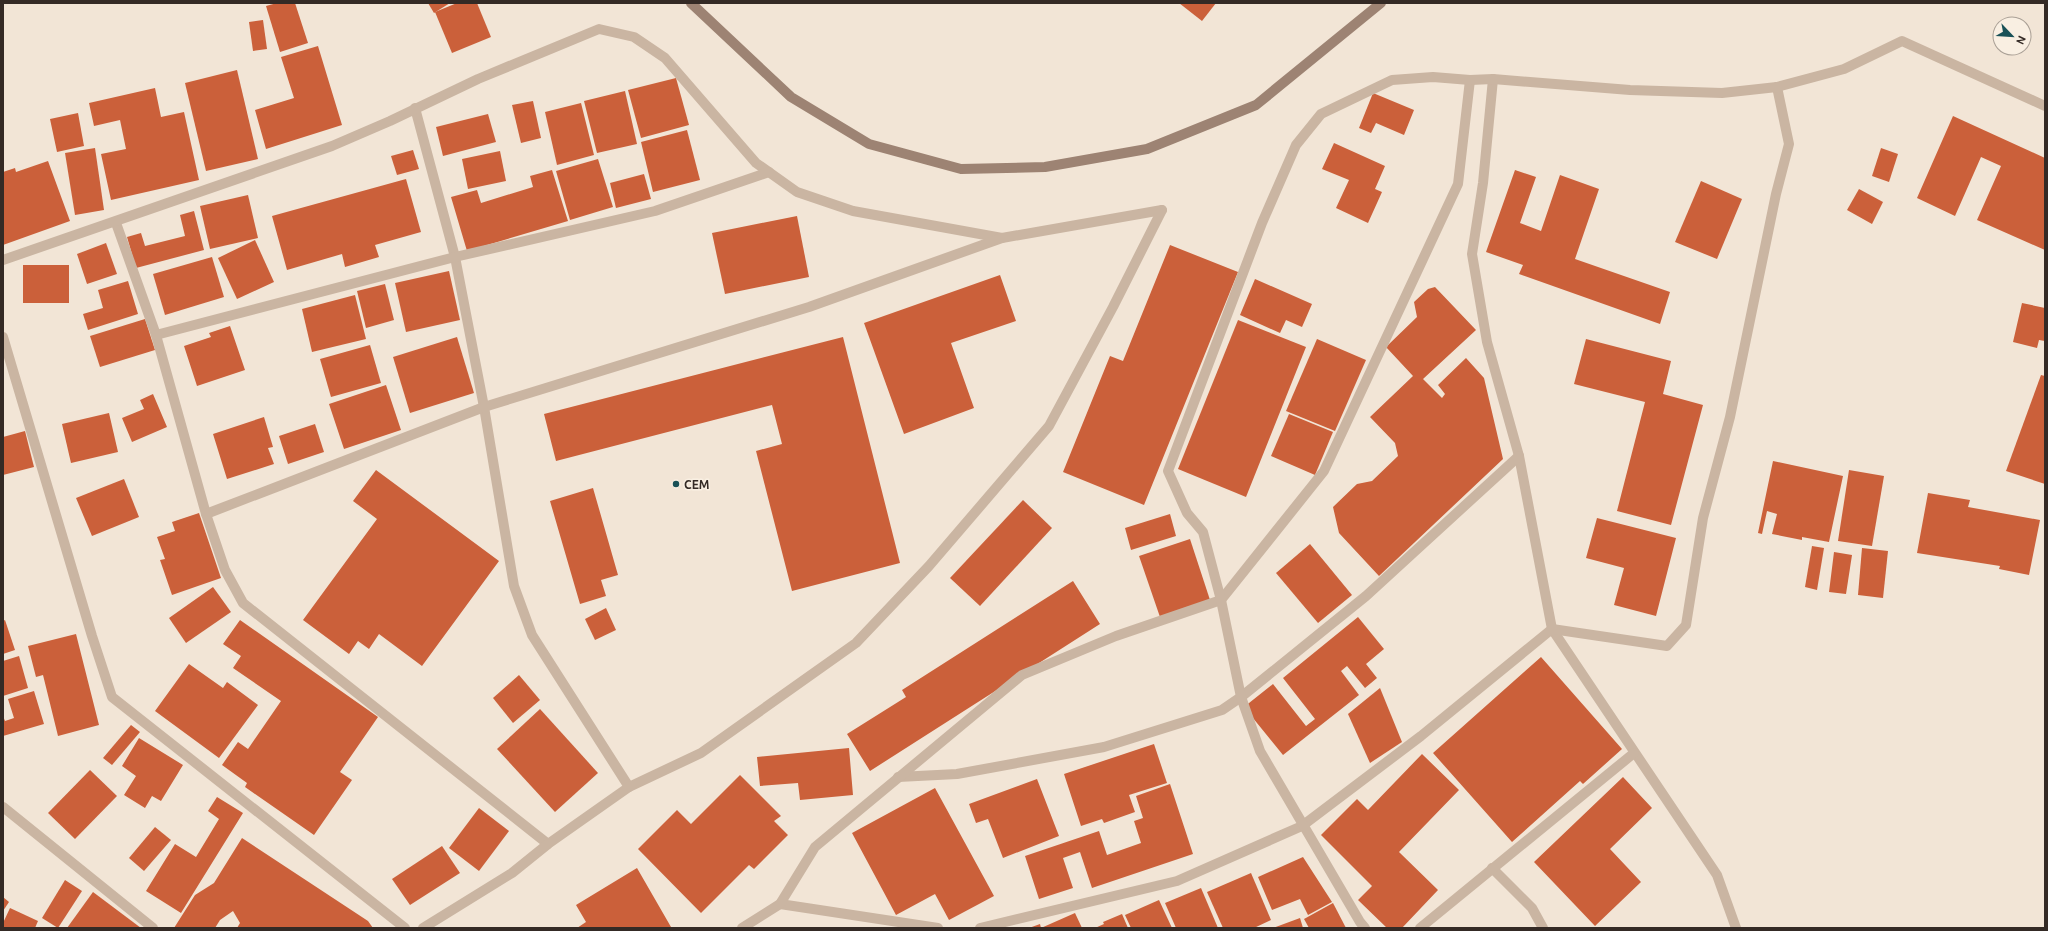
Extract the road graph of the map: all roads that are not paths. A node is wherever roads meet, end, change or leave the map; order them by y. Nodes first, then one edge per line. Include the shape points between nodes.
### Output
1 (691, 3) edge
2 (1381, 3) edge
3 (1493, 79) junction
4 (1470, 80) junction
5 (1777, 87) junction
6 (2045, 106) edge
7 (415, 108) junction
8 (769, 172) junction
9 (116, 222) junction
10 (1002, 238) junction
11 (455, 257) junction
12 (3, 260) edge
13 (156, 335) junction
14 (3, 337) edge
15 (484, 407) junction
16 (1519, 456) junction
17 (206, 514) junction
18 (1221, 600) junction
19 (1552, 629) junction
20 (1241, 697) junction
21 (1634, 752) junction
22 (898, 777) junction
23 (629, 787) junction
24 (3, 807) edge
25 (1302, 826) junction
26 (548, 844) junction
27 (1492, 868) junction
28 (780, 904) junction
29 (153, 928) edge
30 (405, 928) edge
31 (422, 928) edge
32 (742, 928) edge
33 (938, 928) edge
34 (980, 928) edge
35 (1365, 928) edge
36 (1420, 928) edge
37 (1543, 928) edge
38 (1736, 928) edge

1 - 2 main road via 791,97 869,144 961,169 1045,167 1147,149 1256,105
3 - 4 street
3 - 5 street via 1630,90 1722,92
3 - 16 street via 1483,183 1472,254 1487,342
4 - 18 street via 1458,184 1324,471
4 - 18 street via 1433,77 1392,80 1321,114 1296,145 1262,223 1168,472 1187,513 1203,532
5 - 6 street via 1844,69 1902,41
5 - 19 street via 1789,144 1776,194 1730,417 1703,518 1686,625 1667,646
7 - 8 street via 599,29 634,37 665,58 756,163
7 - 9 street via 332,146
7 - 11 street
8 - 10 street via 797,192 853,211
8 - 11 street via 655,211
9 - 12 street
9 - 13 street
10 - 15 street via 809,307
10 - 23 street via 1162,210 1049,426 929,566 856,643 701,753
11 - 13 street
11 - 15 street
13 - 17 street
14 - 30 street via 112,697
15 - 17 street
15 - 23 street via 514,586 532,635
16 - 19 street
16 - 20 street via 1366,596
17 - 26 street via 225,570 243,603
18 - 20 street
18 - 22 street via 1116,636 1022,675
19 - 21 street
19 - 25 street via 1420,736
20 - 22 street via 1222,710 1104,747 957,774
20 - 25 street via 1260,751
21 - 27 street
21 - 38 street via 1717,875
22 - 28 street via 815,847
23 - 26 street
24 - 29 street
25 - 34 street via 1177,881
25 - 35 street
26 - 31 street via 512,873
27 - 36 street
27 - 37 street via 1532,908
28 - 32 street
28 - 33 street

